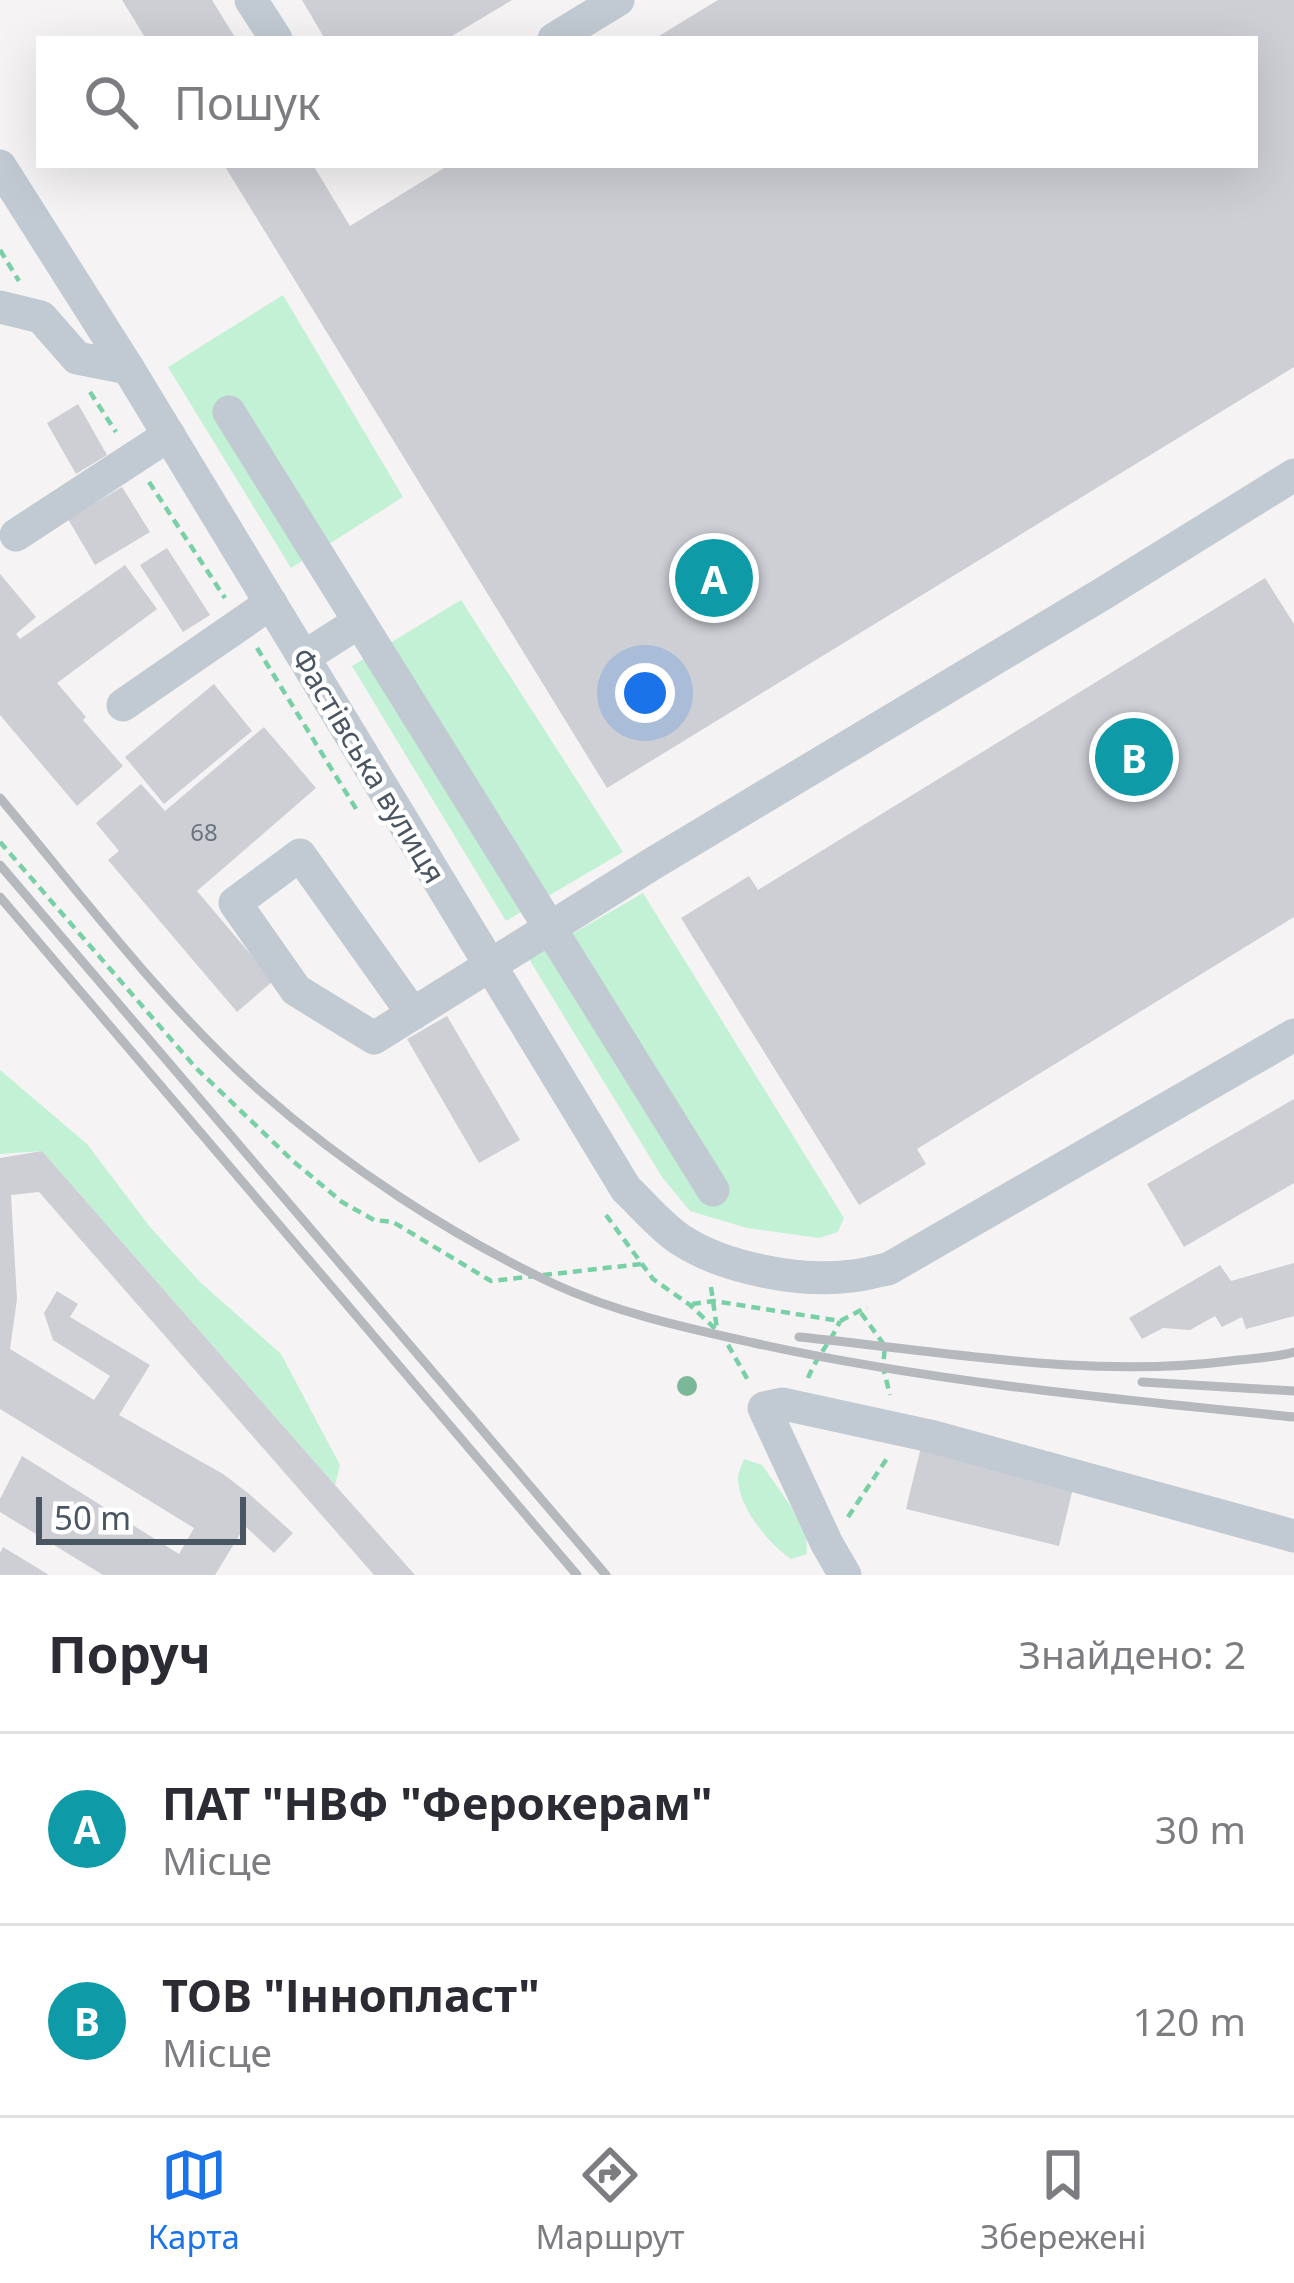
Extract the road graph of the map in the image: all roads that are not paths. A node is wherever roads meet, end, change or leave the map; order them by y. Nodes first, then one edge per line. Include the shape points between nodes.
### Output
1 (251, 0) edge
2 (618, 0) edge
3 (274, 36) edge
4 (559, 36) edge
5 (0, 166) edge
6 (0, 307) edge
7 (128, 368) junction
8 (230, 412) dead end
9 (169, 436) junction
10 (1294, 475) edge
11 (16, 535) dead end
12 (271, 603) junction
13 (359, 622) junction
14 (304, 657) junction
15 (123, 705) dead end
16 (550, 929) junction
17 (490, 965) junction
18 (413, 1014) junction
19 (1294, 1036) edge
20 (713, 1190) dead end
21 (1294, 1536) edge
22 (845, 1575) edge

1 - 3 street
2 - 4 street
5 - 7 street, Фастівська вулиця
6 - 7 street via 41,317 77,358
7 - 9 street, Фастівська вулиця
8 - 13 street
9 - 11 street
9 - 12 street, Фастівська вулиця
10 - 16 street
12 - 14 street, Фастівська вулиця
12 - 15 street
13 - 14 street
13 - 16 street
14 - 17 street, Фастівська вулиця
16 - 17 street
16 - 20 street
17 - 18 street
17 - 19 street, Фастівська вулиця via 626,1189 702,1253 808,1277 888,1269
18 - 18 street via 374,1038 296,990 236,903 300,855
21 - 22 street via 930,1436 796,1406 764,1408

